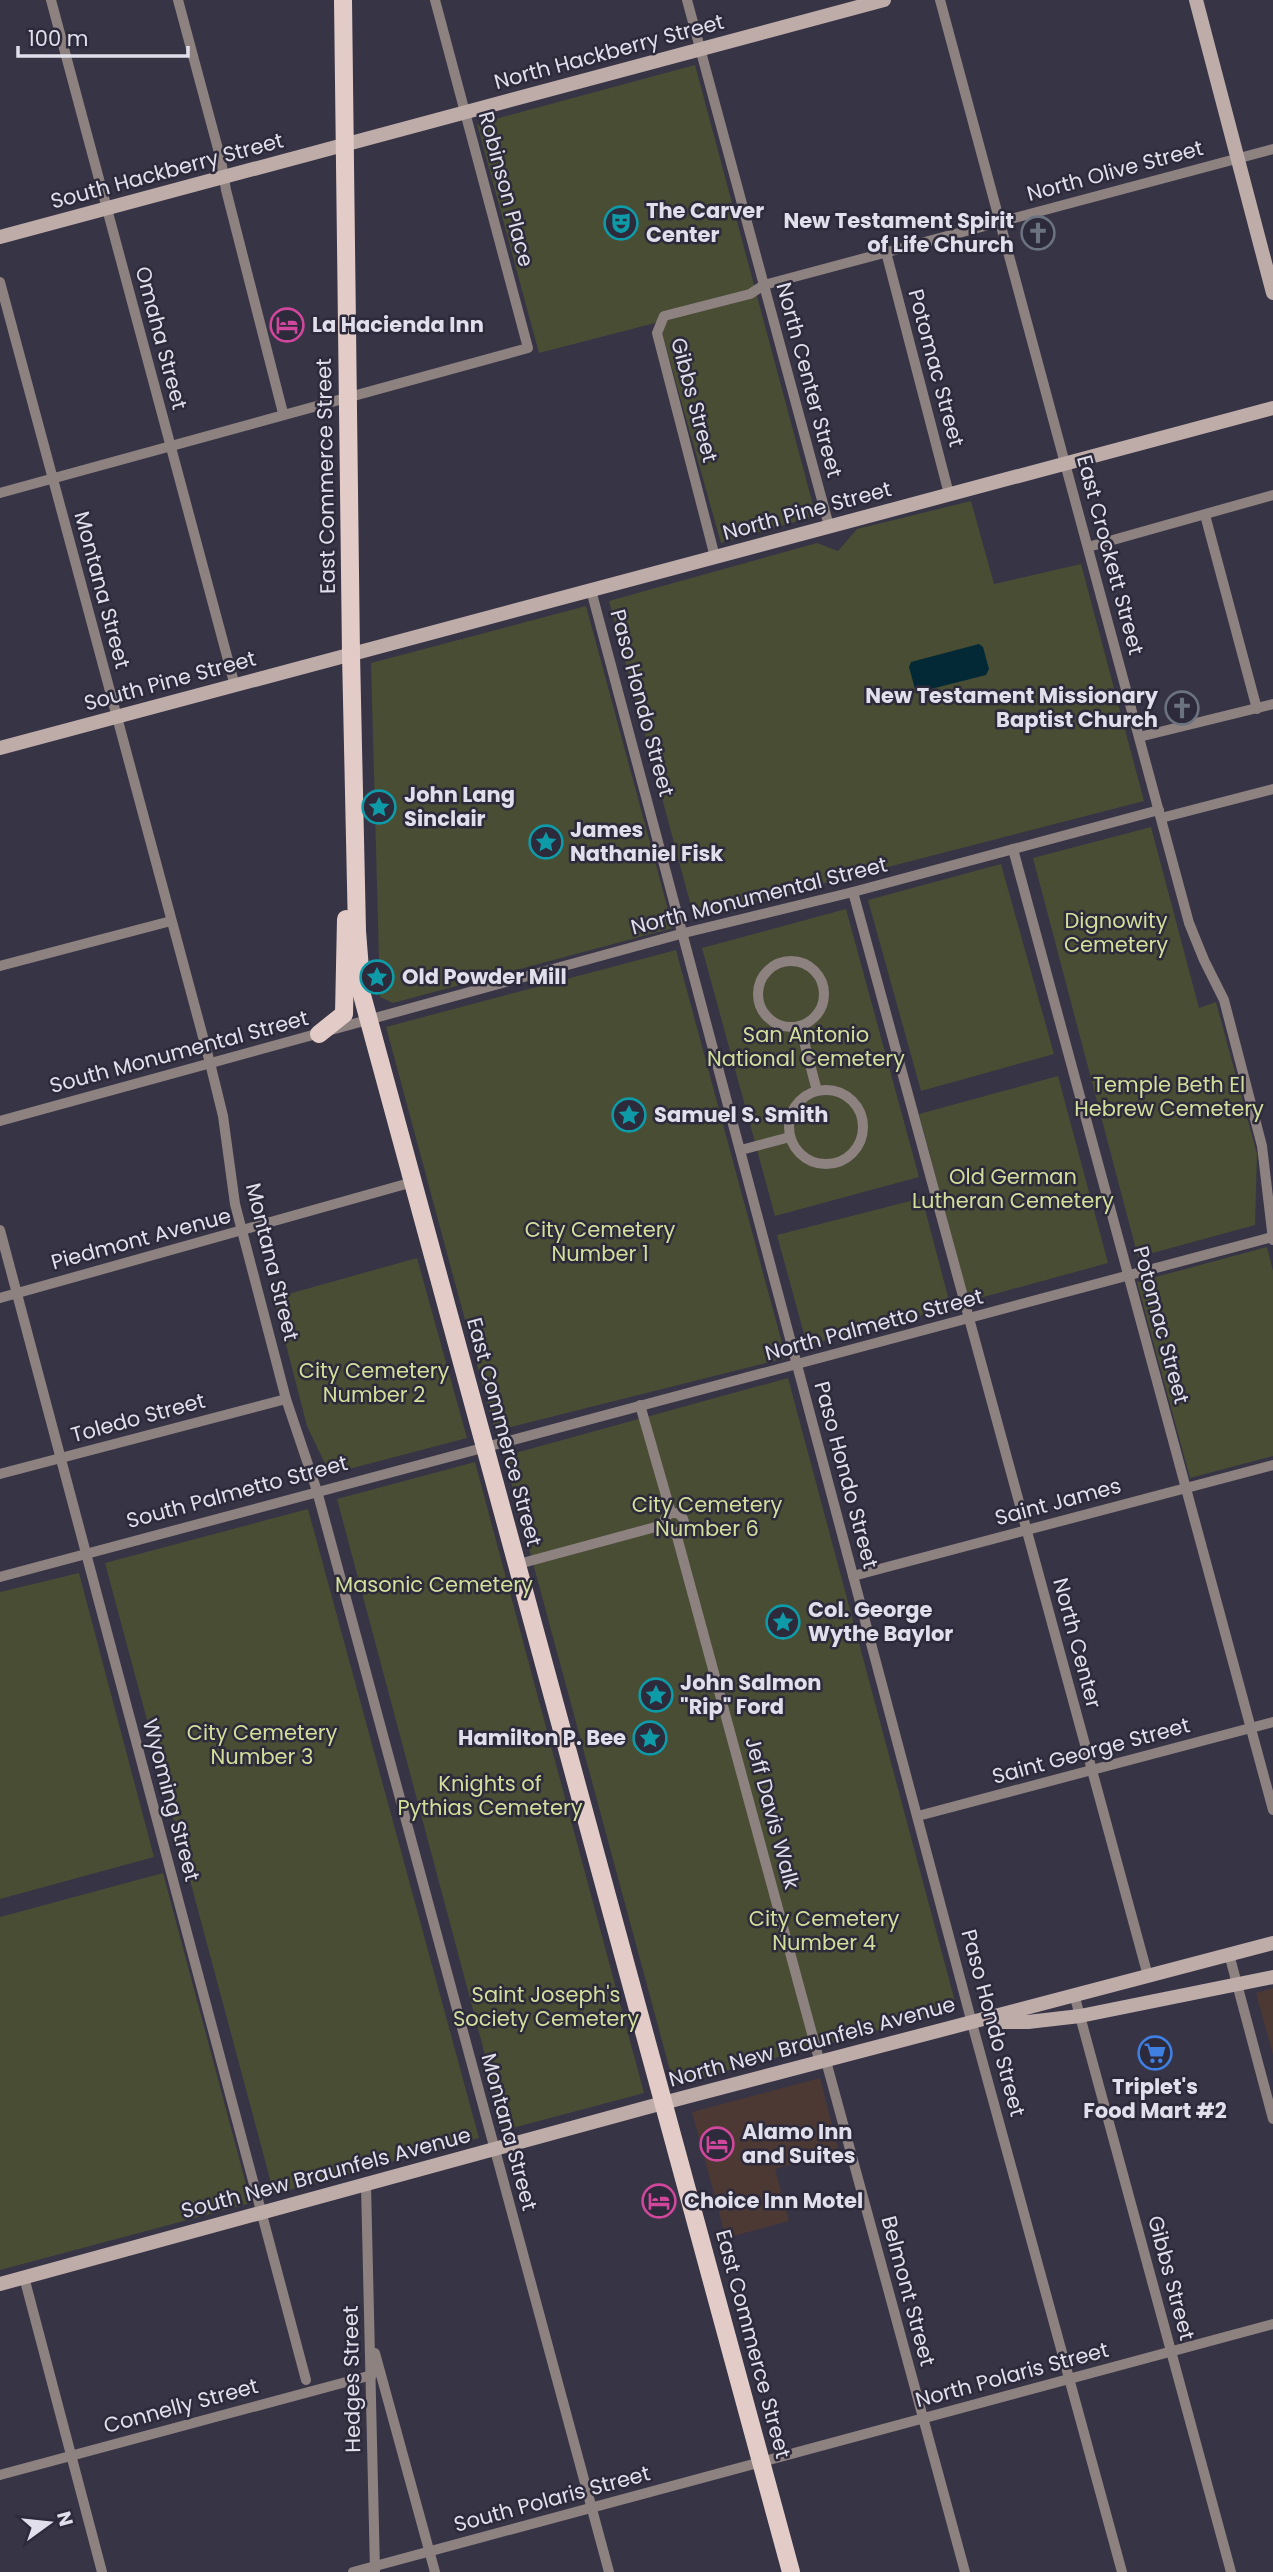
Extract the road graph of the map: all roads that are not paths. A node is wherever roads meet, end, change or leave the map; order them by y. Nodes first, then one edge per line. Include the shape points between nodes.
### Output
1 (51, 0) edge
2 (178, 0) edge
3 (343, 0) edge
4 (435, 0) edge
5 (687, 0) edge
6 (884, 0) edge
7 (940, 0) edge
8 (1196, 0) edge
9 (700, 49) junction
10 (466, 112) junction
11 (346, 144) junction
12 (1273, 149) edge
13 (1238, 158) junction
14 (224, 177) junction
15 (106, 209) junction
16 (1000, 222) junction
17 (0, 237) edge
18 (886, 252) junction
19 (0, 282) edge
20 (764, 285) junction
21 (1273, 293) edge
22 (348, 396) junction
23 (1273, 408) edge
24 (283, 413) junction
25 (171, 445) junction
26 (1065, 463) junction
27 (52, 479) junction
28 (0, 493) edge
29 (949, 494) junction
30 (1273, 495) edge
31 (1205, 515) junction
32 (829, 527) junction
33 (1088, 547) junction
34 (715, 557) junction
35 (591, 590) junction
36 (351, 654) junction
37 (235, 686) junction
38 (1273, 704) edge
39 (1257, 709) junction
40 (117, 718) junction
41 (1139, 737) junction
42 (0, 748) edge
43 (1273, 789) edge
44 (1160, 814) junction
45 (355, 825) junction
46 (1013, 849) junction
47 (853, 892) junction
48 (171, 921) junction
49 (684, 933) junction
50 (0, 966) edge
51 (369, 1020) junction
52 (800, 1026) junction
53 (319, 1034) junction
54 (210, 1063) junction
55 (817, 1091) junction
56 (0, 1121) edge
57 (790, 1137) junction
58 (741, 1150) junction
59 (413, 1182) junction
60 (1270, 1195) edge
61 (0, 1230) edge
62 (242, 1232) junction
63 (1273, 1238) edge
64 (1127, 1276) junction
65 (17, 1293) junction
66 (0, 1298) edge
67 (969, 1320) junction
68 (797, 1365) junction
69 (286, 1399) junction
70 (640, 1405) junction
71 (484, 1446) junction
72 (61, 1458) junction
73 (1273, 1465) edge
74 (0, 1474) edge
75 (1185, 1488) junction
76 (317, 1491) junction
77 (671, 1513) junction
78 (663, 1525) junction
79 (1026, 1530) junction
80 (676, 1533) junction
81 (87, 1553) junction
82 (515, 1565) junction
83 (853, 1576) junction
84 (0, 1577) edge
85 (1273, 1722) edge
86 (1251, 1728) junction
87 (1092, 1770) junction
88 (1273, 1810) edge
89 (918, 1816) junction
90 (1273, 1943) edge
91 (1229, 1954) junction
92 (1148, 1976) junction
93 (1273, 1978) edge
94 (1238, 1985) junction
95 (1074, 1994) junction
96 (1080, 2016) junction
97 (972, 2022) junction
98 (823, 2062) junction
99 (663, 2103) junction
100 (1273, 2119) edge
101 (494, 2149) junction
102 (366, 2185) junction
103 (261, 2213) junction
104 (24, 2277) junction
105 (0, 2284) edge
106 (1273, 2325) edge
107 (370, 2334) junction
108 (1170, 2352) junction
109 (372, 2375) junction
110 (1069, 2379) junction
111 (306, 2380) dead end
112 (923, 2419) junction
113 (72, 2455) junction
114 (761, 2461) junction
115 (0, 2474) edge
116 (591, 2507) junction
117 (429, 2553) junction
118 (375, 2569) edge
119 (103, 2572) edge
120 (353, 2572) edge
121 (435, 2572) edge
122 (609, 2572) edge
123 (791, 2572) edge
124 (965, 2572) edge
125 (1122, 2572) edge
126 (1231, 2572) edge

1 - 15 street, Omaha Street
2 - 14 street
3 - 11 main road, East Commerce Street
4 - 10 street, Robinson Place
5 - 9 street, North Center Street
6 - 9 main road, North Hackberry Street
7 - 16 street, East Crockett Street
8 - 13 main road
9 - 10 main road, North Hackberry Street
9 - 20 street, North Center Street
10 - 11 main road, North Hackberry Street
10 - 22 street, Robinson Place via 528,348
11 - 14 main road, South Hackberry Street
11 - 22 main road, East Commerce Street
12 - 13 street, North Olive Street
13 - 16 street, North Olive Street
13 - 21 main road
14 - 15 main road, South Hackberry Street
14 - 24 street
15 - 17 main road, South Hackberry Street
15 - 25 street, Omaha Street
16 - 18 street, North Olive Street
16 - 26 street, East Crockett Street
18 - 20 street, North Olive Street
18 - 29 street, Potomac Street
19 - 27 street, Montana Street
20 - 32 street, North Center Street
20 - 34 street, Gibbs Street via 750,294 664,316 656,328
22 - 24 street
22 - 36 main road, East Commerce Street
23 - 26 main road, North Pine Street
24 - 25 street
25 - 27 street
25 - 37 street, Omaha Street
26 - 29 main road, North Pine Street
26 - 33 street, East Crockett Street
27 - 28 street
27 - 40 street, Montana Street
29 - 32 main road, North Pine Street
30 - 31 street
31 - 33 street
31 - 39 street
32 - 34 main road, North Pine Street
33 - 41 street, East Crockett Street
34 - 35 main road, North Pine Street
35 - 36 main road, North Pine Street
35 - 49 street, Paso Hondo Street
36 - 37 main road, South Pine Street
36 - 45 main road, East Commerce Street
37 - 40 main road, South Pine Street
38 - 39 street
39 - 41 street
40 - 42 main road, South Pine Street
40 - 48 street, Montana Street
41 - 44 street, East Crockett Street
43 - 44 street, North Monumental Street
44 - 46 street, North Monumental Street
44 - 60 street, East Crockett Street via 1194,936 1224,1000
45 - 51 main road, East Commerce Street via 359,965
45 - 53 main road, East Commerce Street via 346,870 344,1014
46 - 47 street, North Monumental Street
46 - 64 street, Potomac Street
47 - 49 street, North Monumental Street
47 - 67 street, North Center
48 - 50 street
48 - 54 street, Montana Street
49 - 51 street, North Monumental Street
49 - 58 street, Paso Hondo Street
51 - 53 street, South Monumental Street
51 - 59 main road, East Commerce Street
52 - 52 street via 822,1005 822,984 810,966 779,962 764,974 757,994 759,1004 779,1025
52 - 55 street
53 - 54 street, South Monumental Street
54 - 56 street, South Monumental Street
54 - 62 street, Montana Street
55 - 57 street via 794,1108
55 - 57 street via 840,1092 857,1107 863,1127 858,1146 844,1159 826,1164 800,1153
57 - 58 street
58 - 68 street, Paso Hondo Street
59 - 62 street, Piedmont Avenue
59 - 71 main road, East Commerce Street
60 - 63 street, East Crockett Street
61 - 65 street, Wyoming Street
62 - 65 street, Piedmont Avenue
62 - 69 street, Montana Street
63 - 64 street, North Palmetto Street
64 - 67 street, North Palmetto Street
64 - 75 street, Potomac Street
65 - 66 street, Piedmont Avenue
65 - 72 street, Wyoming Street
67 - 68 street, North Palmetto Street
67 - 79 street, North Center
68 - 70 street, North Palmetto Street
68 - 83 street, Paso Hondo Street
69 - 72 street, Toledo Street
69 - 76 street, Montana Street
70 - 71 street, North Palmetto Street
70 - 77 street
71 - 76 street, South Palmetto Street
71 - 82 main road, East Commerce Street
72 - 74 street, Toledo Street
72 - 81 street, Wyoming Street
73 - 75 street, Saint James
75 - 79 street, Saint James
75 - 86 street, Potomac Street
76 - 81 street, South Palmetto Street
76 - 101 street, Montana Street
77 - 78 street
77 - 80 street via 684,1520
78 - 80 street
78 - 82 street
79 - 83 street, Saint James
79 - 87 street, North Center
80 - 98 street, Jeff Davis Walk
81 - 84 street, South Palmetto Street
81 - 103 street, Wyoming Street
82 - 99 main road, East Commerce Street
83 - 89 street, Paso Hondo Street
85 - 86 street, Saint George Street
86 - 87 street, Saint George Street
86 - 88 street, Potomac Street
87 - 89 street, Saint George Street
87 - 92 street, North Center
89 - 97 street, Paso Hondo Street
90 - 91 main road, North New Braunfels Avenue
91 - 92 main road, North New Braunfels Avenue
91 - 94 street
92 - 95 main road, North New Braunfels Avenue
93 - 94 main road, North New Braunfels Avenue
94 - 96 main road, North New Braunfels Avenue
94 - 100 street
95 - 96 street, Gibbs Street
95 - 97 main road, North New Braunfels Avenue
96 - 97 main road, North New Braunfels Avenue
96 - 108 street, Gibbs Street
97 - 98 main road, North New Braunfels Avenue
97 - 110 street, Paso Hondo Street
98 - 99 main road, North New Braunfels Avenue
98 - 112 street, Belmont Street
99 - 101 main road, South New Braunfels Avenue
99 - 114 main road, East Commerce Street
101 - 102 main road, South New Braunfels Avenue
101 - 116 street, Montana Street
102 - 103 main road, South New Braunfels Avenue
102 - 107 street, Hedges Street
103 - 104 main road, South New Braunfels Avenue
103 - 111 street, Wyoming Street
104 - 105 main road, South New Braunfels Avenue
104 - 113 street
106 - 108 street, North Polaris Street
107 - 109 street, Hedges Street
107 - 117 street
108 - 110 street, North Polaris Street
108 - 126 street, Gibbs Street
109 - 113 street, Connelly Street
109 - 118 street, Hedges Street
110 - 112 street, North Polaris Street
110 - 125 street, Paso Hondo Street
112 - 114 street, North Polaris Street
112 - 124 street, Belmont Street
113 - 115 street, Connelly Street
113 - 119 street
114 - 116 street, South Polaris Street
114 - 123 main road, East Commerce Street
116 - 117 street, South Polaris Street
116 - 122 street, Montana Street
117 - 118 street, South Polaris Street
117 - 121 street
118 - 120 street, South Polaris Street

